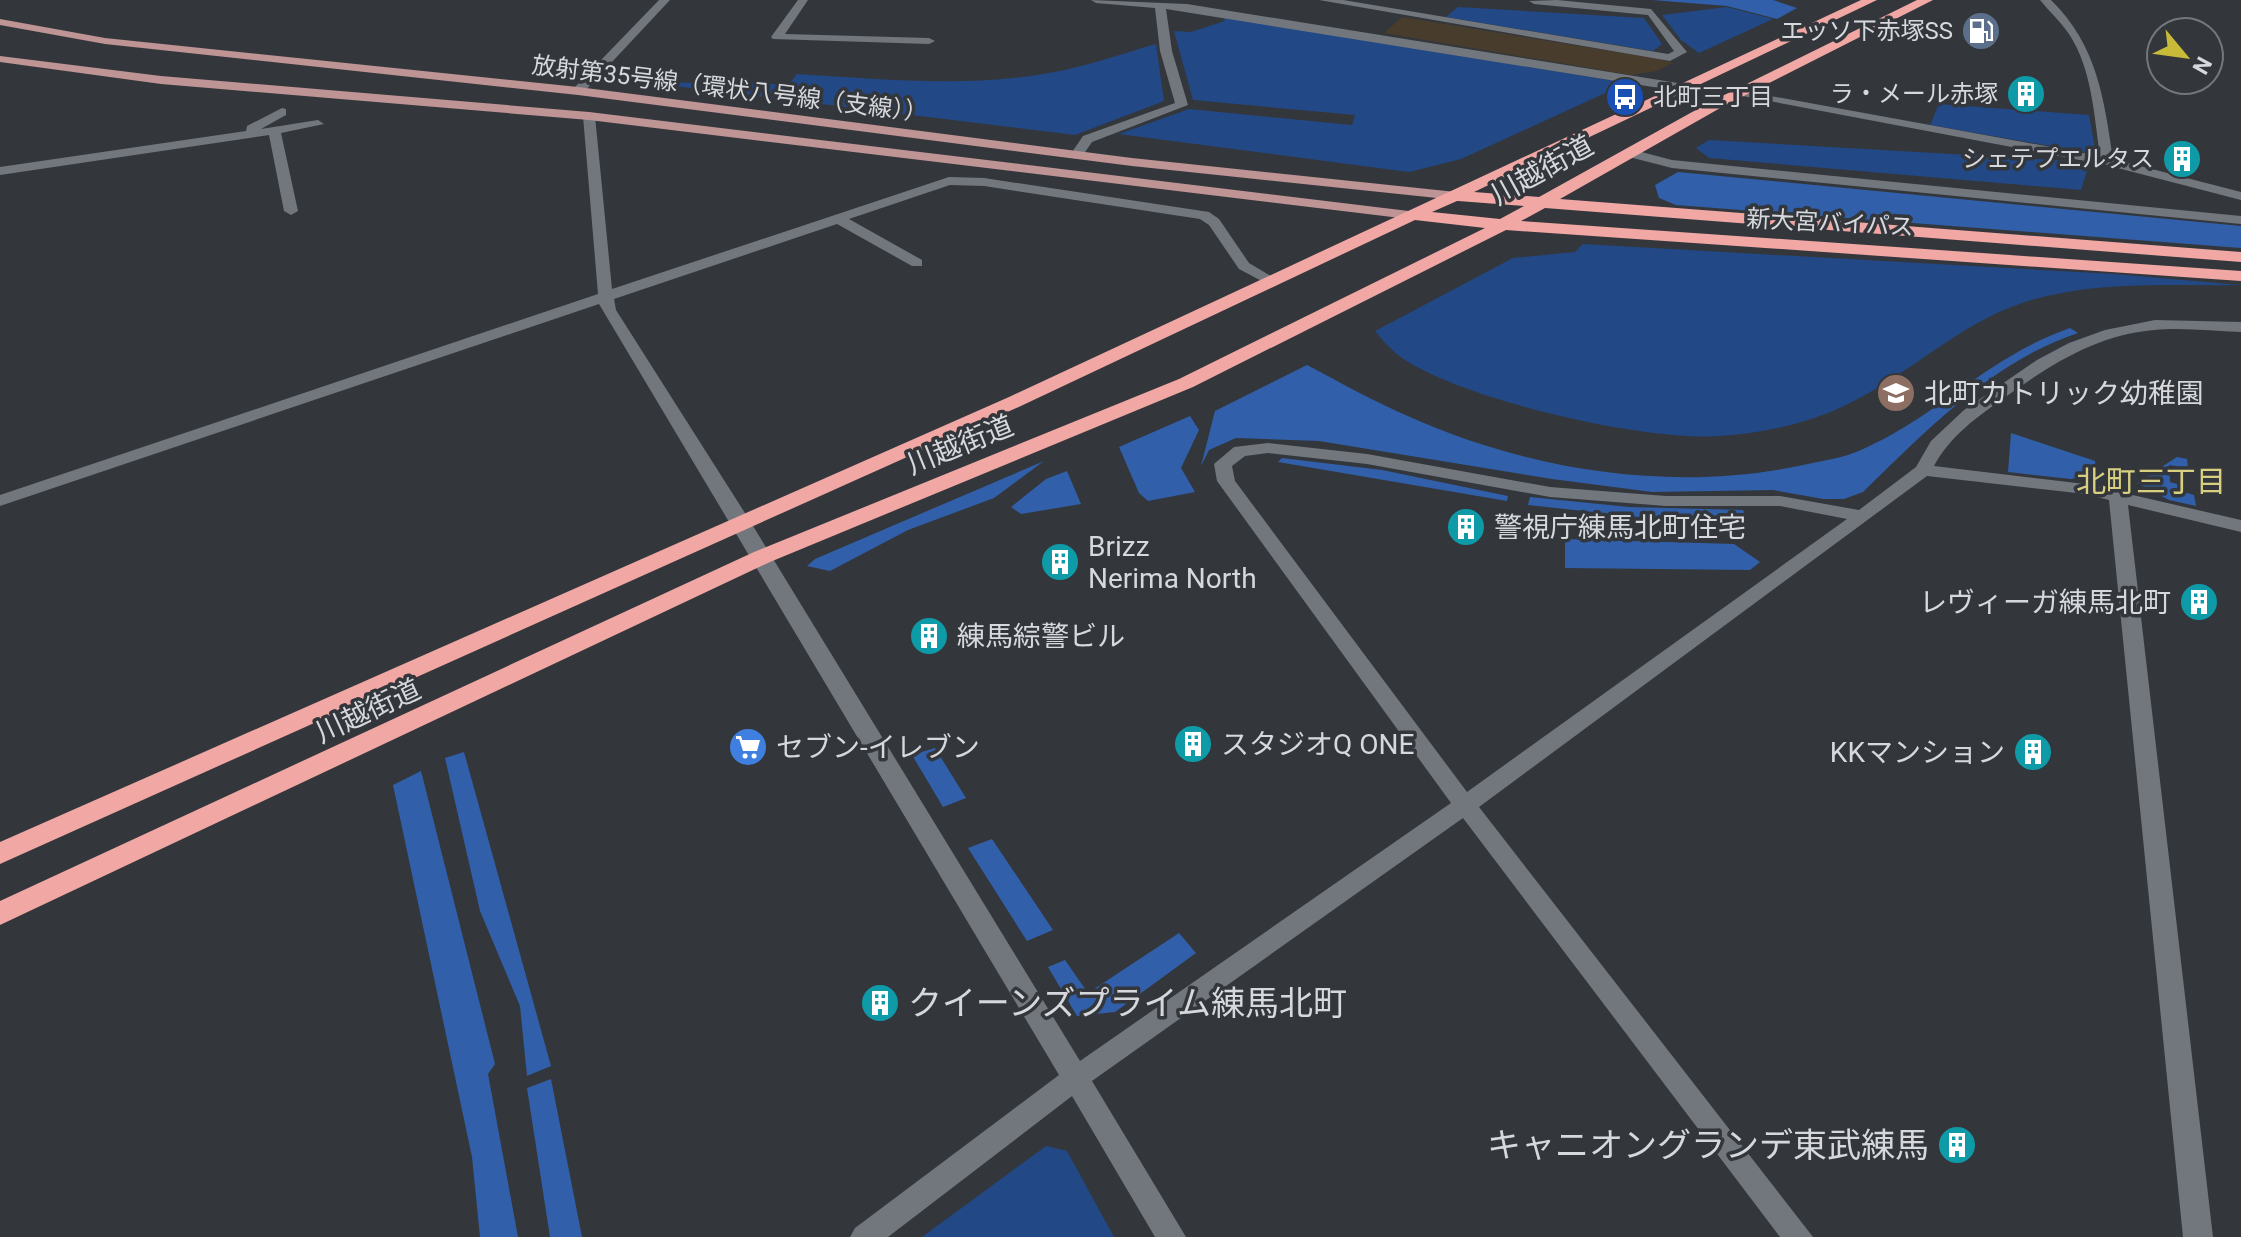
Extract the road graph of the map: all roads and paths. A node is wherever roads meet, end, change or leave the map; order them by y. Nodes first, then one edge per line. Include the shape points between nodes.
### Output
1 (665, 0) edge
2 (803, 0) edge
3 (1096, 0) edge
4 (1324, 0) edge
5 (1871, 0) edge
6 (1927, 0) edge
7 (2045, 0) edge
8 (1534, 1) edge
9 (1192, 3) edge
10 (1160, 4) junction
11 (0, 22) edge
12 (929, 41) dead end
13 (0, 59) edge
14 (1684, 88) junction
15 (578, 91) junction
16 (1738, 94) junction
17 (282, 112) dead end
18 (589, 116) junction
19 (318, 124) dead end
20 (274, 131) junction
21 (221, 139) junction
22 (1630, 153) junction
23 (1076, 155) junction
24 (2107, 161) junction
25 (0, 171) edge
26 (1456, 196) junction
27 (2241, 196) edge
28 (1542, 203) junction
29 (291, 211) dead end
30 (1417, 216) junction
31 (837, 218) junction
32 (2241, 220) edge
33 (1505, 223) junction
34 (2241, 257) edge
35 (917, 263) dead end
36 (2241, 276) edge
37 (1274, 282) junction
38 (608, 295) junction
39 (2241, 327) edge
40 (1923, 470) junction
41 (2118, 497) junction
42 (0, 501) edge
43 (1863, 516) junction
44 (741, 521) junction
45 (2241, 526) edge
46 (762, 557) junction
47 (1465, 805) junction
48 (0, 854) edge
49 (0, 914) edge
50 (1074, 1079) junction
51 (865, 1237) edge
52 (1171, 1237) edge
53 (1798, 1237) edge
54 (2198, 1237) edge

1 - 15 street
2 - 12 street via 777,37
3 - 10 street
4 - 8 street via 1670,58 1681,52 1651,12
5 - 14 highway, 川越街道
6 - 16 highway, 川越街道
7 - 24 street via 2081,38 2094,69
9 - 10 street
9 - 14 street
10 - 23 street via 1166,51 1182,105 1087,139
11 - 15 main road, 放射第35号線（環状八号線（支線）） via 105,41
13 - 18 main road, 放射第35号線（環状八号線（支線）） via 161,80
14 - 26 highway, 川越街道
15 - 23 main road, 放射第35号線（環状八号線（支線））
16 - 22 highway, 川越街道
16 - 24 street
17 - 21 street
18 - 30 main road, 放射第35号線（環状八号線（支線））
18 - 38 street via 599,249
19 - 20 street
20 - 21 street
20 - 29 street
21 - 25 street
22 - 28 highway, 川越街道
22 - 32 street via 1672,164
23 - 26 main road, 放射第35号線（環状八号線（支線））
24 - 27 street
26 - 28 highway, 新大宮バイパス
26 - 30 highway, 川越街道
28 - 33 highway, 川越街道
28 - 34 highway, 新大宮バイパス
30 - 33 highway, 新大宮バイパス
30 - 37 highway, 川越街道
31 - 35 street
31 - 37 street via 928,187 967,181 1183,211 1214,222 1244,266
31 - 38 street
33 - 36 highway, 新大宮バイパス via 1584,233
33 - 46 highway, 川越街道 via 1186,383
37 - 44 highway, 川越街道
38 - 42 street
38 - 44 street via 608,310
39 - 40 street via 2155,325 2075,346 1970,414 1937,445
40 - 41 street
40 - 43 street
41 - 45 street
41 - 54 street
43 - 47 street
43 - 47 street via 1780,501 1666,501 1550,492 1367,459 1268,448 1240,451 1223,464 1226,481
44 - 46 street
44 - 48 highway, 川越街道
46 - 49 highway, 川越街道
46 - 50 street
47 - 50 street
47 - 53 street
50 - 51 street
50 - 52 street

